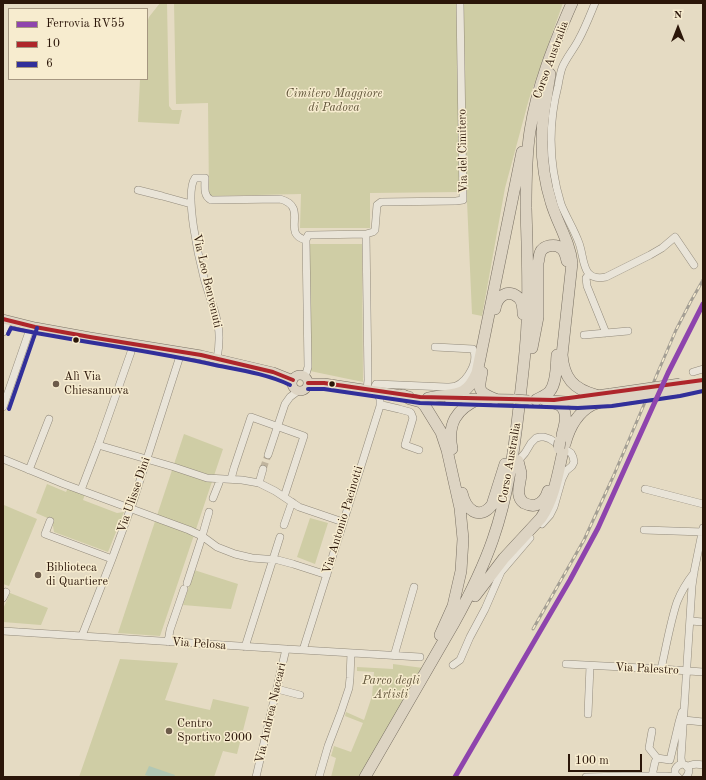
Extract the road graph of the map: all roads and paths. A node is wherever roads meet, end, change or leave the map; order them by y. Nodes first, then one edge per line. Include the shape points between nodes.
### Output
1 (460, 3) edge
2 (572, 3) edge
3 (578, 3) edge
4 (595, 3) edge
5 (547, 74) junction
6 (138, 190) dead end
7 (191, 204) junction
8 (366, 234) junction
9 (306, 240) junction
10 (694, 265) dead end
11 (589, 274) junction
12 (6, 320) edge
13 (31, 326) junction
14 (628, 331) dead end
15 (3, 332) edge
16 (606, 333) junction
17 (584, 335) dead end
18 (133, 344) junction
19 (435, 347) dead end
20 (531, 349) junction
21 (180, 351) junction
22 (217, 359) junction
23 (703, 369) edge
24 (693, 372) dead end
25 (523, 376) junction
26 (306, 380) junction
27 (703, 380) edge
28 (703, 385) edge
29 (295, 386) junction
30 (679, 387) junction
31 (372, 390) junction
32 (403, 395) junction
33 (596, 395) junction
34 (610, 397) junction
35 (428, 398) junction
36 (479, 399) junction
37 (495, 399) junction
38 (541, 400) junction
39 (380, 406) junction
40 (3, 407) edge
41 (49, 419) dead end
42 (277, 426) junction
43 (516, 429) junction
44 (99, 444) junction
45 (562, 446) junction
46 (419, 450) dead end
47 (268, 455) tunnel mouth
48 (3, 459) edge
49 (146, 459) junction
50 (518, 461) junction
51 (263, 469) tunnel mouth
52 (29, 470) junction
53 (220, 479) junction
54 (231, 479) junction
55 (259, 483) junction
56 (645, 489) dead end
57 (81, 490) junction
58 (283, 496) junction
59 (213, 498) dead end
60 (292, 502) junction
61 (703, 504) edge
62 (131, 508) junction
63 (209, 512) dead end
64 (50, 521) dead end
65 (343, 522) junction
66 (284, 525) dead end
67 (644, 530) dead end
68 (703, 531) edge
69 (202, 536) junction
70 (280, 538) dead end
71 (112, 559) junction
72 (273, 559) junction
73 (694, 572) junction
74 (327, 575) junction
75 (414, 587) dead end
76 (475, 596) junction
77 (691, 620) junction
78 (703, 622) edge
79 (3, 631) edge
80 (83, 636) junction
81 (168, 642) junction
82 (245, 647) junction
83 (286, 649) junction
84 (303, 650) junction
85 (351, 652) junction
86 (394, 656) junction
87 (420, 657) dead end
88 (566, 664) dead end
89 (453, 665) dead end
90 (590, 666) junction
91 (660, 669) junction
92 (687, 671) junction
93 (703, 672) edge
94 (421, 682) junction
95 (277, 689) junction
96 (300, 695) dead end
97 (685, 708) junction
98 (588, 714) dead end
99 (684, 720) junction
100 (703, 722) edge
101 (652, 731) dead end
102 (657, 758) junction
103 (684, 765) junction
104 (703, 765) edge
105 (676, 775) edge
106 (652, 776) edge
107 (256, 777) edge
108 (319, 777) edge
109 (365, 777) edge
110 (372, 777) edge
111 (586, 777) edge
112 (686, 777) edge

1 - 8 street, Via del Cimitero via 464,200 381,202 377,205 375,230
2 - 5 highway, Corso Australia via 549,58
3 - 5 highway, Corso Australia
4 - 11 street via 579,40 562,68 554,100 551,140 552,160 561,204
5 - 20 highway, Corso Australia via 532,173 534,305
5 - 25 highway, Corso Australia via 536,101 528,148 527,324
5 - 33 highway via 542,153 544,173 572,263 563,364 572,383 581,390
5 - 35 highway via 537,89 527,128 477,373 472,384 462,392
6 - 7 street
7 - 9 street, Via Leo Benvenuti via 195,178 205,178 205,195 211,200 287,201 294,208 295,232 298,237
7 - 22 street, Via Leo Benvenuti via 199,256 218,325
8 - 9 street via 308,235
8 - 31 street via 368,380
9 - 26 street
10 - 11 street via 675,237 650,255 606,277 600,278
11 - 16 street via 586,278 587,286
12 - 13 main road
12 - 15 street
13 - 18 main road
13 - 40 street
14 - 16 street
16 - 17 street
18 - 21 main road
18 - 44 street
19 - 31 street via 475,350 472,370 456,386 376,384
20 - 38 highway via 538,317 539,254 548,246 559,247 563,250 567,262 556,374 554,385
20 - 50 highway, Corso Australia
21 - 22 main road
21 - 49 street, Via Ulisse Dini
22 - 29 main road via 282,375
23 - 24 street
25 - 37 highway via 523,306 514,295 505,294 499,297 496,303 479,384 482,393
25 - 43 highway, Corso Australia
26 - 29 main road via 305,389 301,391
26 - 29 main road via 303,376 296,376
26 - 31 main road
27 - 30 main road
28 - 30 main road
29 - 42 street
30 - 34 main road, bridge
31 - 32 main road
31 - 39 street via 380,399
32 - 35 main road
32 - 94 highway via 422,402 443,437 460,508 463,538 461,571 455,600
33 - 34 main road
33 - 38 main road
34 - 38 main road via 578,402
34 - 45 highway via 580,414
35 - 36 main road
36 - 37 main road
36 - 43 highway via 458,413 450,438 464,499 473,511 483,512 492,505
37 - 38 main road, bridge
38 - 45 highway via 558,404 563,409 566,421
39 - 46 street via 410,412 413,418 405,445
39 - 65 street, Via Antonio Pacinotti
41 - 52 street
42 - 47 street
42 - 54 street via 251,417
42 - 58 street via 304,436
43 - 94 highway, Corso Australia via 506,493 493,538 465,604
44 - 49 street
44 - 57 street
45 - 50 highway via 546,497 536,505 529,505 519,496 521,474
45 - 76 highway via 554,490 545,512 504,558
48 - 52 street
49 - 53 street via 207,478
49 - 62 street, Via Ulisse Dini
50 - 76 highway, Corso Australia via 512,495 499,539
50 - 89 street, Corso Australia via 536,438 544,437 571,453 574,462 562,479 550,515 501,572 460,660
51 - 55 street
52 - 57 street
53 - 54 street
53 - 59 street
54 - 55 street
55 - 58 street
56 - 61 street
57 - 62 street
58 - 60 street
60 - 65 street
60 - 66 street
62 - 69 street
62 - 71 street, Via Ulisse Dini
63 - 69 street
64 - 71 street via 45,534
65 - 74 street, Via Antonio Pacinotti
67 - 68 street
68 - 73 street
69 - 72 street via 235,554
69 - 81 street
70 - 72 street
71 - 80 street, Via Ulisse Dini
72 - 74 street
72 - 82 street
73 - 77 street
73 - 91 street via 678,601
74 - 84 street, Via Antonio Pacinotti
75 - 86 street
76 - 110 highway, Corso Australia
77 - 78 street
77 - 92 street
79 - 80 street, Via Pelosa
80 - 81 street, Via Pelosa
81 - 82 street, Via Pelosa
82 - 83 street, Via Pelosa
83 - 84 street, Via Pelosa
83 - 95 street, Via Andrea Naccari
84 - 85 street, Via Pelosa
85 - 86 street, Via Pelosa
85 - 108 street via 349,688
86 - 87 street, Via Pelosa
88 - 90 street, Via Palestro
90 - 91 street, Via Palestro
90 - 98 street
91 - 92 street, Via Palestro
92 - 93 street, Via Palestro
92 - 97 street
94 - 109 highway, Corso Australia
95 - 96 street
95 - 107 street, Via Andrea Naccari
97 - 99 street
97 - 102 street via 679,722 671,759
99 - 100 street
99 - 103 street
101 - 102 street via 649,748
102 - 106 street
103 - 104 street
103 - 105 street via 678,765
103 - 112 street via 689,773
105 - 106 street
106 - 111 street

